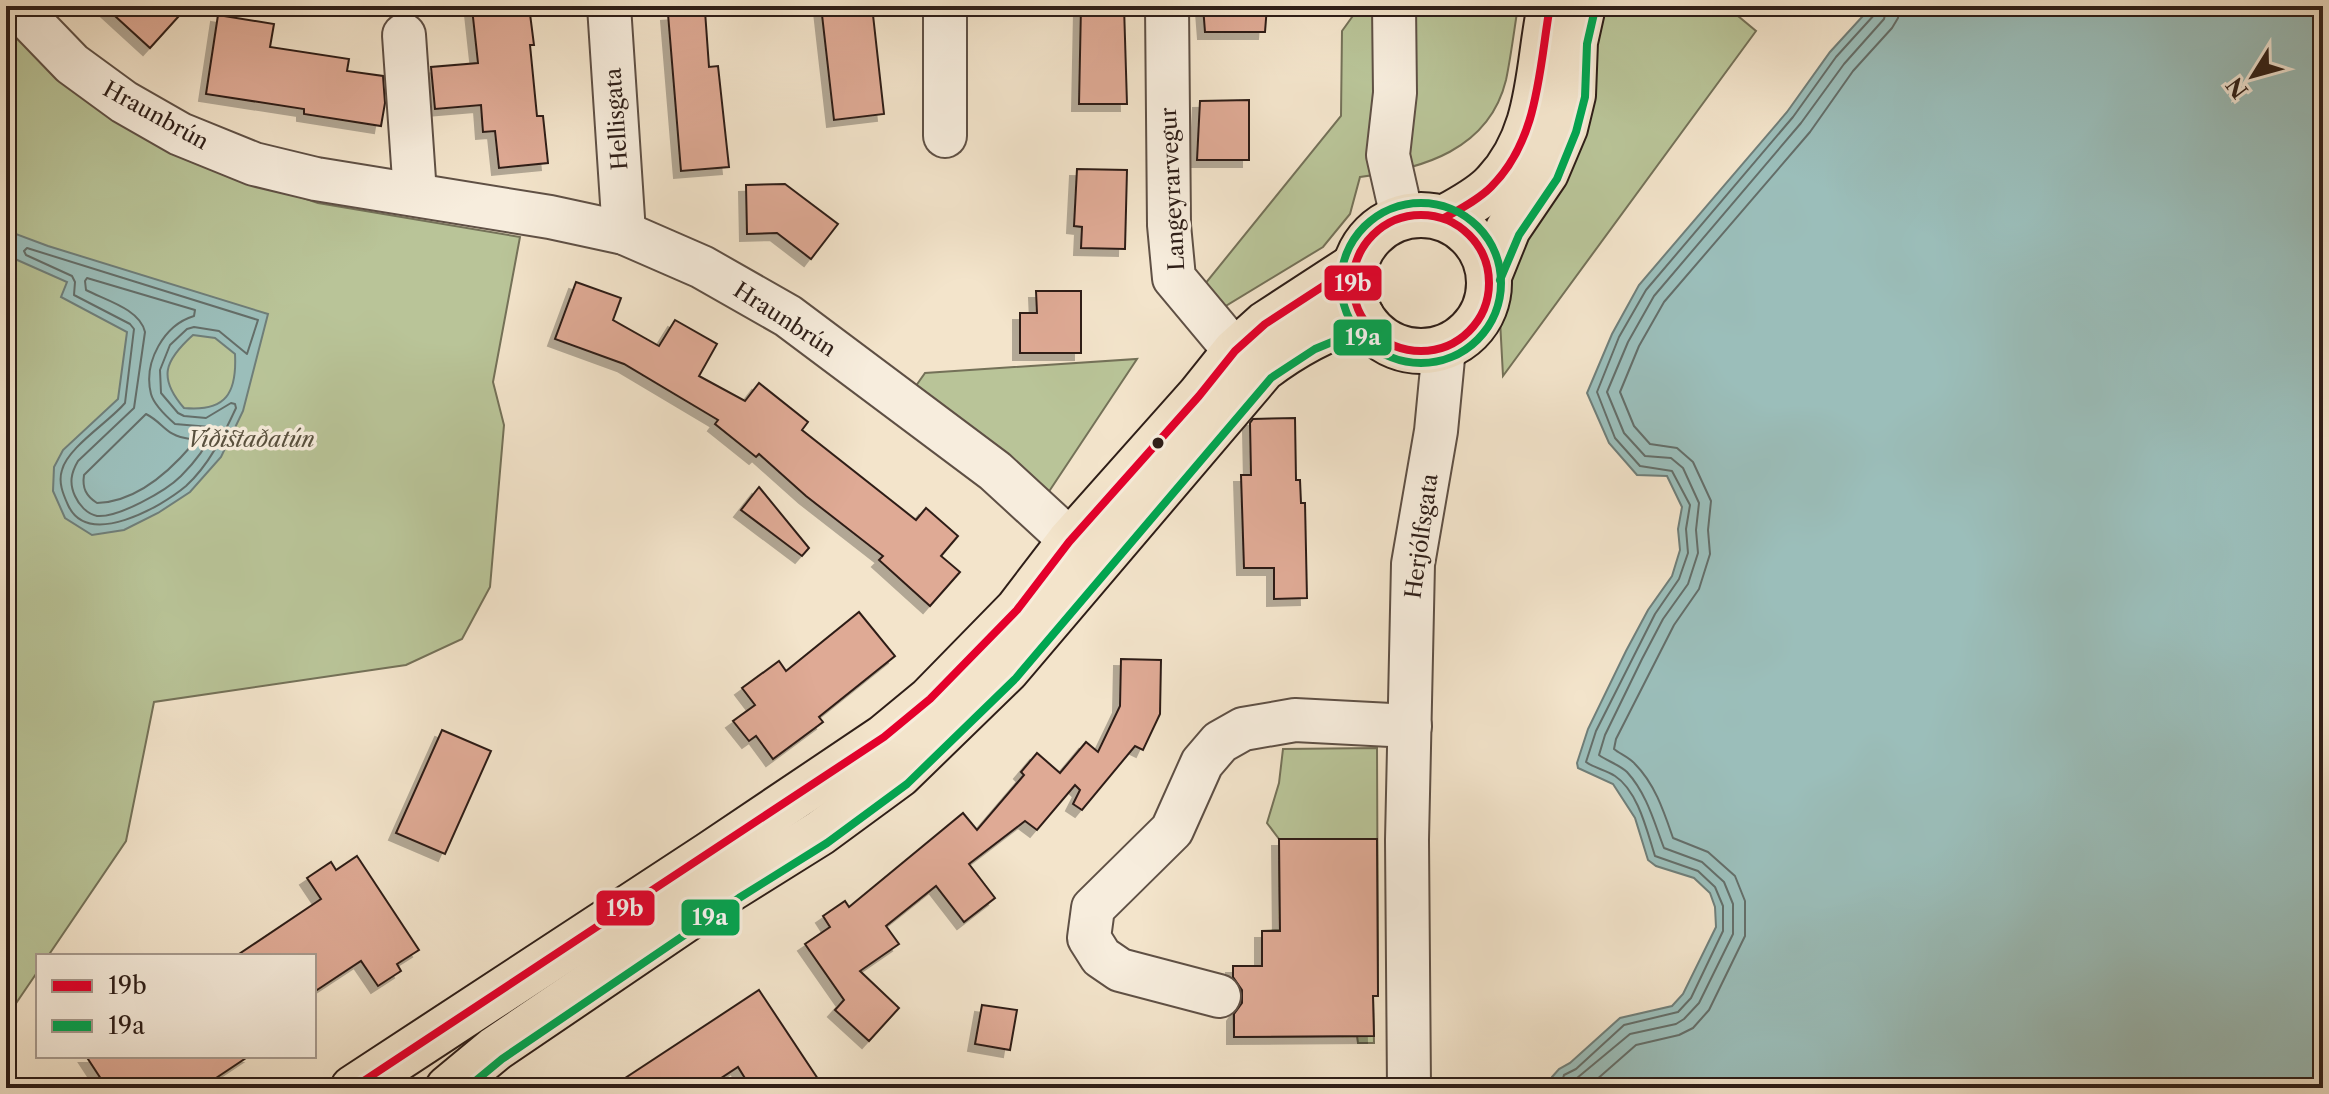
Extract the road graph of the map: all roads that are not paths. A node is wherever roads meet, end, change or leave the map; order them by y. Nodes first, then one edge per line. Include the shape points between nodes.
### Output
1 (16, 6) edge
2 (609, 6) edge
3 (945, 6) edge
4 (1167, 6) edge
5 (1394, 6) edge
6 (1550, 6) edge
7 (1583, 6) edge
8 (404, 35) dead end
9 (945, 136) dead end
10 (415, 194) junction
11 (1423, 218) junction
12 (624, 233) junction
13 (1354, 266) junction
14 (1489, 276) junction
15 (1362, 317) junction
16 (1444, 348) junction
17 (1235, 351) junction
18 (1082, 553) junction
19 (1410, 726) junction
20 (1219, 996) dead end
21 (353, 1088) edge
22 (448, 1088) edge
23 (1409, 1088) edge

1 - 10 street, Hraunbrún via 72,64 180,134 254,164
2 - 12 street, Hellisgata
3 - 9 street
4 - 17 street, Langeyrarvegur via 1174,278
5 - 11 street via 1395,93 1388,155
6 - 11 main road via 1539,88 1525,136 1496,183
7 - 14 main road via 1565,128 1546,173 1508,229
8 - 10 street
10 - 12 street, Hraunbrún
11 - 13 main road via 1386,224 1372,235
11 - 14 main road via 1461,227 1475,241
12 - 18 street, Hraunbrún via 702,267 788,316 995,471
13 - 15 main road via 1354,301
13 - 17 main road via 1265,324
14 - 16 main road via 1479,319 1464,337
15 - 16 main road via 1397,348
15 - 18 main road via 1290,348 1263,369
16 - 19 street, Herjólfsgata via 1413,564
17 - 18 main road
18 - 21 main road via 1024,601 930,699 884,737
18 - 22 main road via 1007,670 899,775 495,1049
19 - 20 street via 1295,720 1243,729 1220,742 1202,763 1172,830 1093,908 1089,938 1101,957 1120,970
19 - 23 street, Herjólfsgata

